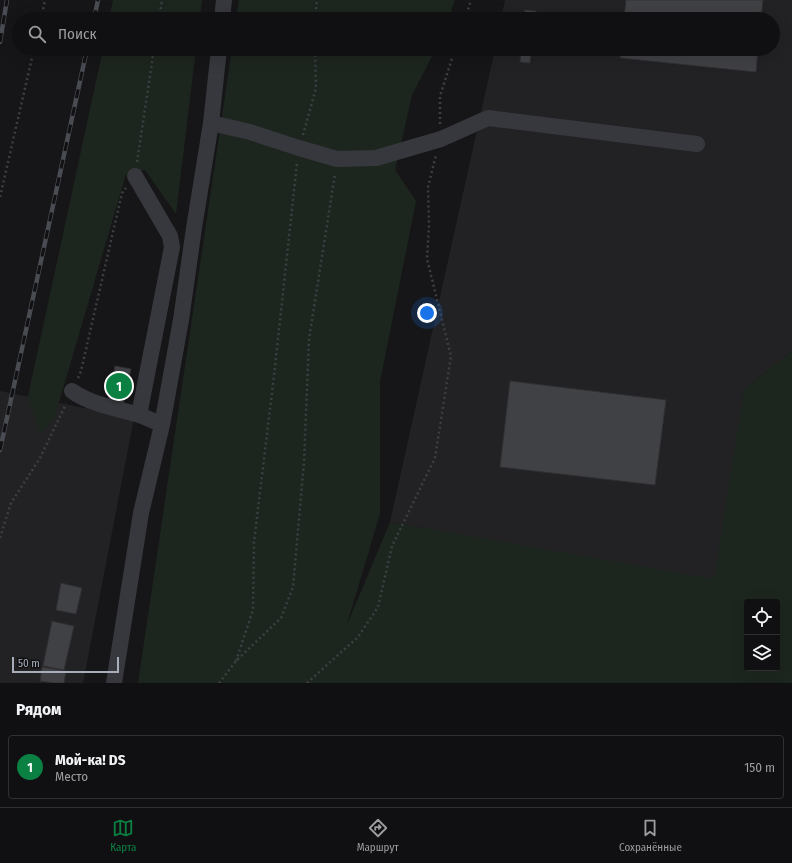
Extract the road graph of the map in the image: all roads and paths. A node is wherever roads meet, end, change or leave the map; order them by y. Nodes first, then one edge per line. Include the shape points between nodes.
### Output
1 (45, 0) edge
2 (162, 0) edge
3 (224, 0) edge
4 (317, 0) edge
5 (471, 0) edge
6 (42, 12) edge
7 (160, 12) edge
8 (223, 12) edge
9 (316, 12) edge
10 (467, 12) edge
11 (32, 56) edge
12 (153, 56) edge
13 (218, 56) edge
14 (316, 56) edge
15 (453, 56) edge
16 (211, 123) junction
17 (441, 139) junction
18 (697, 144) dead end
19 (299, 148) junction
20 (337, 159) junction
21 (135, 176) junction
22 (0, 197) edge
23 (159, 313) junction
24 (181, 320) junction
25 (72, 391) junction
26 (139, 415) junction
27 (162, 424) junction
28 (0, 538) edge
29 (236, 661) junction
30 (114, 683) edge
31 (219, 683) edge
32 (307, 683) edge

1 - 6 path
2 - 7 path
3 - 8 street
4 - 9 path
5 - 10 path
11 - 22 path
12 - 21 path
13 - 16 street
14 - 19 path via 316,88
15 - 17 path via 440,96
16 - 19 street via 250,132
16 - 24 street
17 - 18 street via 488,118
17 - 20 street via 376,158
17 - 32 path via 428,187 427,260 451,356 435,458 392,546 378,607 358,637
19 - 20 street
19 - 29 path via 254,542 253,610
20 - 29 path via 309,340 304,462 293,587 281,618
21 - 23 street via 170,236 172,247
21 - 25 path via 122,193 81,371
23 - 24 street
23 - 26 street
24 - 27 street
25 - 26 street via 96,403
25 - 28 path via 40,458 11,503
26 - 27 street
27 - 30 street via 141,513
29 - 31 path

